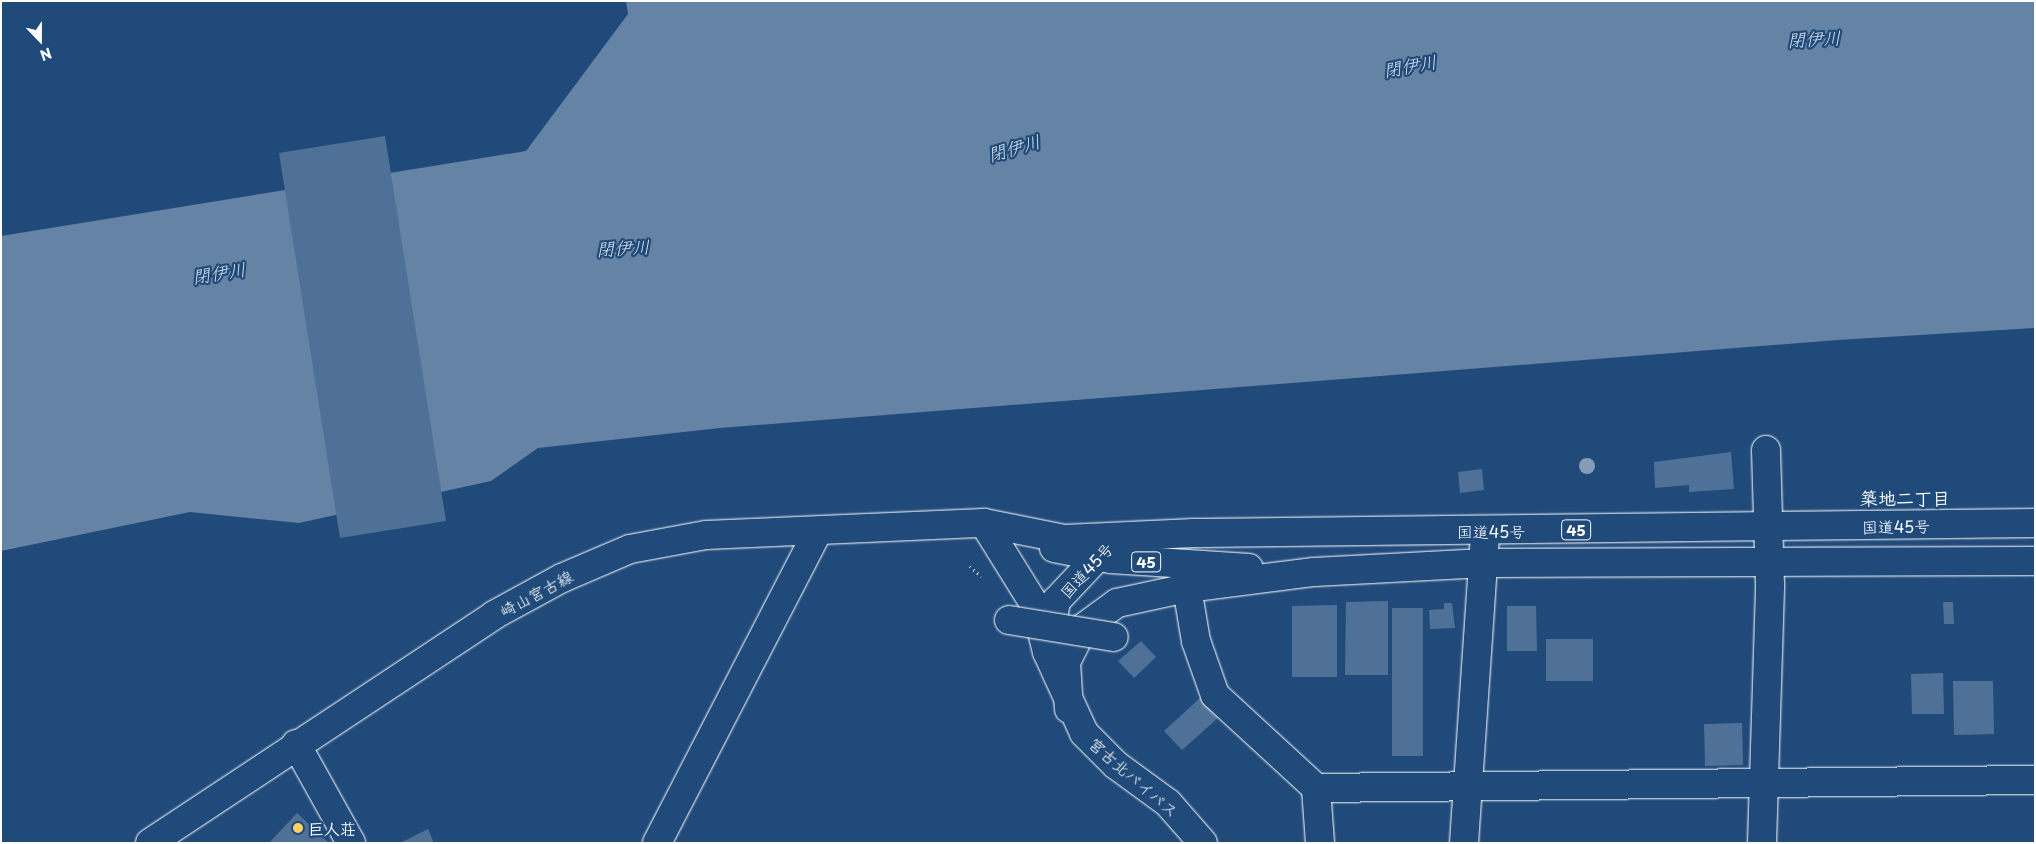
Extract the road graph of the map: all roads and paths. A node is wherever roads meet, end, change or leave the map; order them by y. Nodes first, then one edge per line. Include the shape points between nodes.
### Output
1 (1766, 450) dead end
2 (984, 523) junction
3 (2035, 523) edge
4 (1769, 528) junction
5 (818, 530) junction
6 (1484, 531) junction
7 (1117, 536) junction
8 (1078, 556) junction
9 (2035, 561) edge
10 (1485, 563) junction
11 (1770, 565) junction
12 (1314, 572) junction
13 (1187, 588) junction
14 (1009, 620) dead end
15 (1084, 627) junction
16 (1114, 637) dead end
17 (1047, 652) junction
18 (1069, 709) junction
19 (296, 744) junction
20 (2035, 780) edge
21 (1767, 782) junction
22 (1464, 783) junction
23 (1316, 788) junction
24 (150, 843) edge
25 (351, 843) edge
26 (658, 843) edge
27 (1203, 843) edge
28 (1320, 843) edge
29 (1464, 843) edge
30 (1762, 843) edge

1 - 4 main road
2 - 5 main road, 崎山宮古線
2 - 8 main road, 45
2 - 17 main road, 45 via 1036,607
3 - 4 main road, 国道45号 / 45
4 - 6 main road, 国道45号 / 45
4 - 11 main road
5 - 19 main road, 崎山宮古線 via 706,536 630,549 562,578 494,615
5 - 26 main road
6 - 7 main road, 国道45号 / 45
6 - 10 main road
7 - 8 main road, 45
7 - 8 main road, 国道45号
8 - 12 main road, 45
8 - 15 main road
8 - 17 main road, 国道45号 via 1056,602
9 - 11 main road, 国道45号 / 45
10 - 11 main road, 国道45号 / 45
10 - 12 main road, 国道45号 / 45
10 - 22 main road
11 - 21 main road
12 - 13 main road, 国道45号 / 45
13 - 15 main road, 国道45号 / 45 via 1117,603
13 - 23 main road via 1196,641 1215,695
14 - 16 main road, bridge
15 - 18 main road, 国道45号 / 45 via 1066,662
17 - 18 main road, 45
18 - 27 main road, 宮古北バイパス / 45 via 1084,733 1116,765 1168,803
19 - 24 main road, 崎山宮古線
19 - 25 main road
20 - 21 main road
21 - 22 main road
21 - 30 main road
22 - 23 main road
22 - 29 main road
23 - 28 main road

